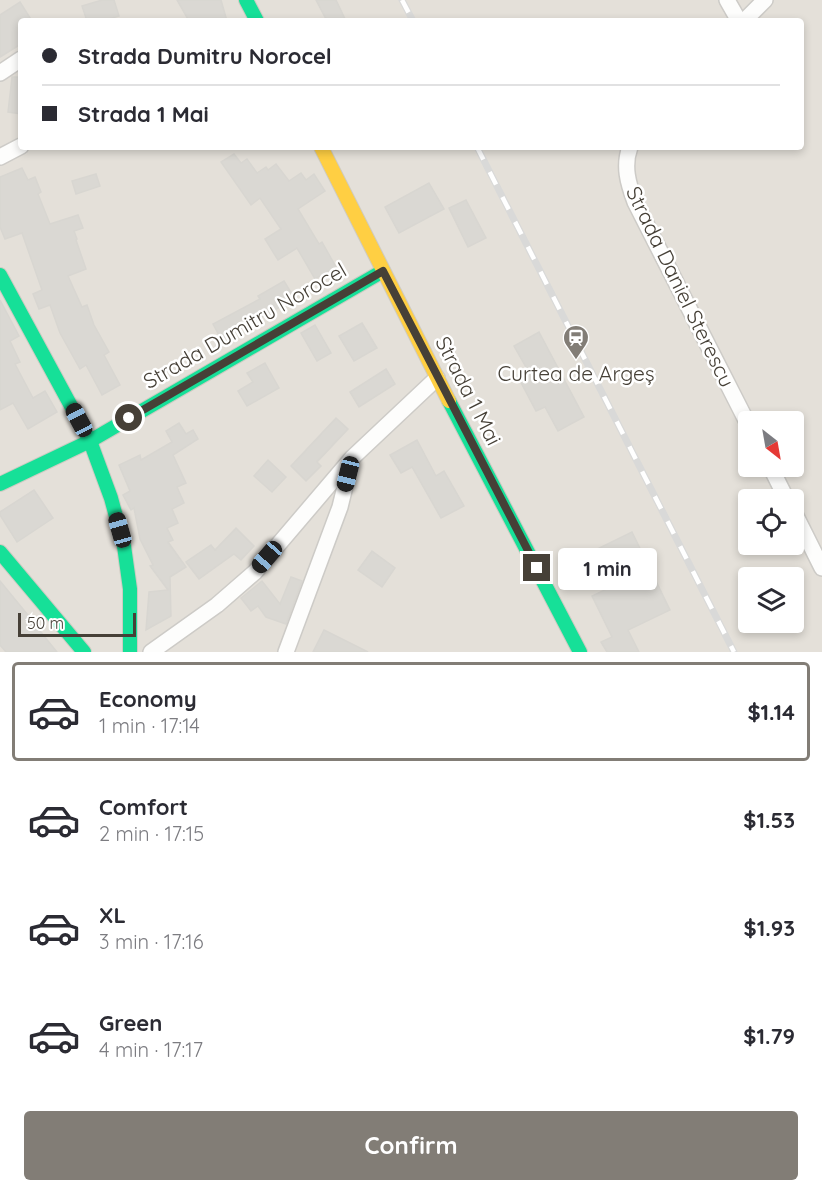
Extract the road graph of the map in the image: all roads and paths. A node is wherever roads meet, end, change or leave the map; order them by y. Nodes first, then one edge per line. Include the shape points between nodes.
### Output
1 (246, 0) edge
2 (727, 0) edge
3 (765, 0) edge
4 (255, 18) edge
5 (737, 18) edge
6 (747, 18) edge
7 (18, 61) edge
8 (0, 73) edge
9 (18, 148) edge
10 (322, 150) edge
11 (629, 150) edge
12 (0, 157) edge
13 (383, 271) junction
14 (0, 275) edge
15 (437, 378) junction
16 (741, 411) edge
17 (90, 441) junction
18 (352, 458) junction
19 (0, 484) edge
20 (317, 498) junction
21 (339, 507) junction
22 (804, 532) edge
23 (0, 552) edge
24 (822, 568) edge
25 (84, 652) edge
26 (129, 652) edge
27 (151, 652) edge
28 (286, 652) edge
29 (580, 652) edge

1 - 4 street
2 - 5 street
3 - 6 street
7 - 8 street
9 - 12 street
10 - 13 street, Strada 1 Mai
11 - 16 street, Strada Daniel Sterescu via 627,180 635,202
13 - 15 street, Strada 1 Mai
13 - 17 street, Strada Dumitru Norocel
14 - 17 street
15 - 18 street
15 - 29 street, Strada 1 Mai
17 - 19 street, Strada Dumitru Norocel
17 - 26 street via 124,546 130,589
18 - 20 street
18 - 21 street
20 - 21 street
20 - 27 street via 255,572
21 - 28 street
22 - 24 street
23 - 25 street

